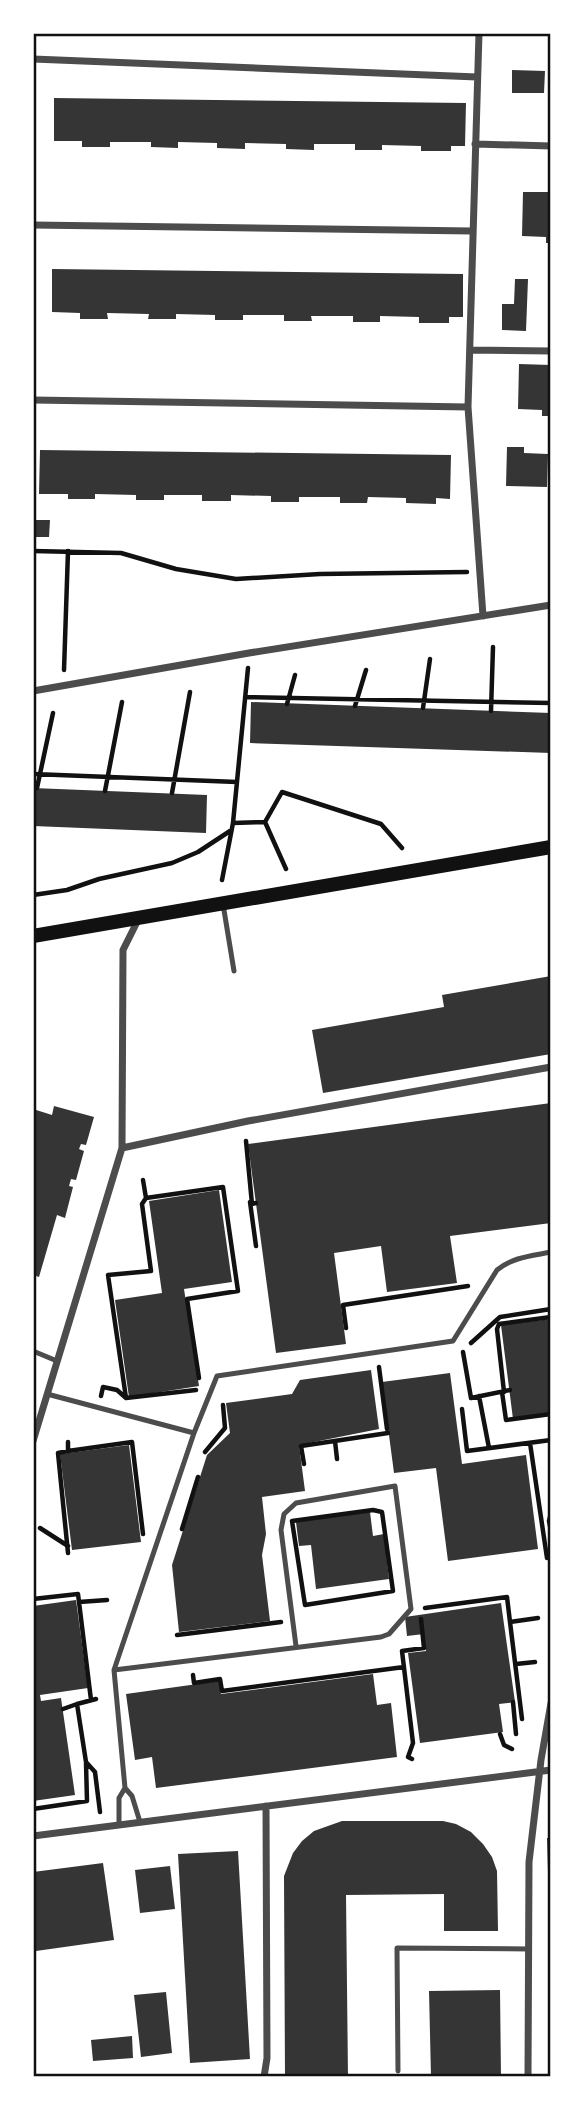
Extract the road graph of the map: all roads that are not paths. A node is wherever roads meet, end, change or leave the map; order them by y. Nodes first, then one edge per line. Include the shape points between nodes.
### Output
1 (479, 33) edge
2 (33, 59) edge
3 (477, 77) junction
4 (475, 144) junction
5 (551, 146) edge
6 (33, 225) edge
7 (472, 231) junction
8 (470, 350) junction
9 (551, 351) edge
10 (33, 400) edge
11 (468, 407) junction
12 (551, 605) edge
13 (483, 616) junction
14 (33, 691) edge
15 (551, 847) edge
16 (223, 904) junction
17 (139, 918) junction
18 (33, 936) edge
19 (234, 971) dead end
20 (551, 1067) edge
21 (122, 1148) junction
22 (551, 1252) edge
23 (33, 1351) edge
24 (58, 1361) junction
25 (47, 1394) junction
26 (194, 1433) junction
27 (33, 1441) edge
28 (296, 1646) junction
29 (114, 1670) junction
30 (551, 1703) edge
31 (551, 1770) edge
32 (539, 1771) junction
33 (125, 1788) junction
34 (266, 1806) junction
35 (140, 1822) junction
36 (119, 1825) junction
37 (33, 1836) edge
38 (528, 1949) junction
39 (398, 2071) dead end
40 (264, 2077) edge
41 (528, 2077) edge

1 - 3 street
2 - 3 street
3 - 4 street
4 - 5 street
4 - 7 street
6 - 7 street
7 - 8 street
8 - 9 street
8 - 11 street
10 - 11 street
11 - 13 street
12 - 13 street
13 - 14 street
15 - 16 main road
16 - 17 main road
16 - 19 lane
17 - 18 main road
17 - 21 street via 123,950
20 - 21 street
21 - 24 street
22 - 26 lane via 518,1258 496,1270 453,1341 217,1376
23 - 24 lane
24 - 25 street
25 - 26 lane
25 - 27 street
26 - 29 lane
28 - 28 lane via 385,1636 411,1609 395,1486 296,1503 284,1514 281,1530
28 - 29 lane
29 - 33 lane
30 - 32 street
31 - 32 street
32 - 34 street
32 - 38 street via 529,1862
33 - 35 lane
33 - 36 lane via 119,1798
34 - 35 street
34 - 40 street
35 - 36 street
36 - 37 street
38 - 39 lane via 397,1948
38 - 41 street

